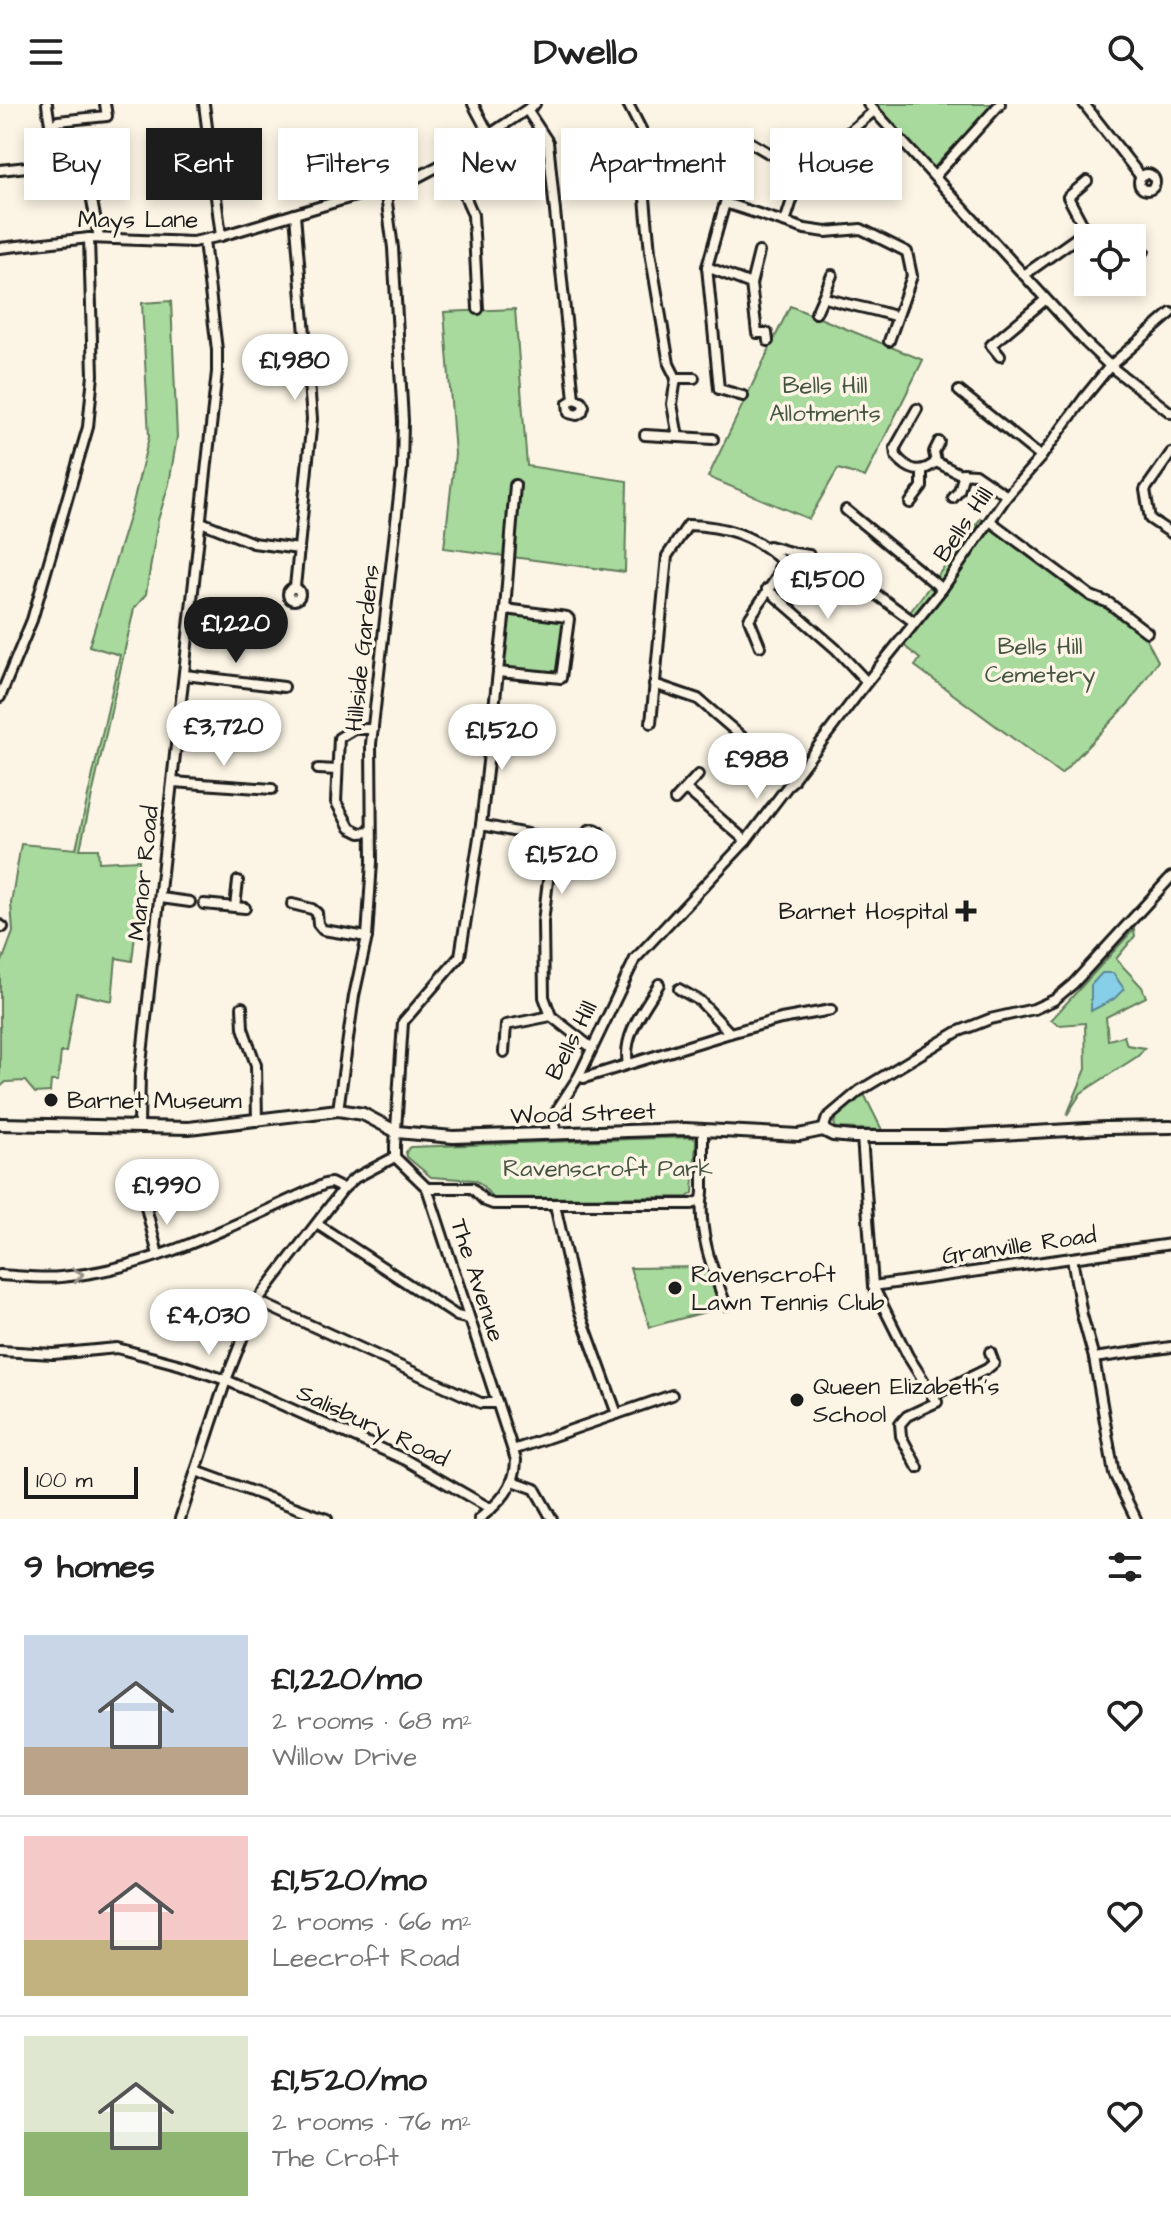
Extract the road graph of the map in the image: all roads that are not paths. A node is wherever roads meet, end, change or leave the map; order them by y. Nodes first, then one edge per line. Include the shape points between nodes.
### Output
1 (47, 104) edge
2 (105, 104) edge
3 (204, 104) edge
4 (473, 104) edge
5 (628, 104) edge
6 (1000, 104) edge
7 (1084, 104) edge
8 (531, 107) edge
9 (871, 107) edge
10 (53, 125) junction
11 (53, 128) edge
12 (486, 128) edge
13 (501, 128) edge
14 (848, 128) edge
15 (24, 167) edge
16 (0, 170) edge
17 (935, 176) junction
18 (1141, 177) dead end
19 (1087, 181) dead end
20 (91, 200) edge
21 (343, 200) edge
22 (387, 200) edge
23 (466, 200) edge
24 (792, 200) edge
25 (295, 214) junction
26 (785, 222) junction
27 (1082, 224) edge
28 (221, 236) junction
29 (89, 238) junction
30 (99, 238) junction
31 (1074, 240) edge
32 (204, 241) junction
33 (0, 248) edge
34 (759, 252) dead end
35 (707, 267) junction
36 (832, 275) dead end
37 (1024, 275) junction
38 (751, 284) junction
39 (823, 297) junction
40 (1045, 300) junction
41 (478, 309) dead end
42 (816, 313) dead end
43 (1171, 313) edge
44 (897, 317) junction
45 (768, 341) dead end
46 (889, 341) dead end
47 (1000, 356) dead end
48 (1110, 366) junction
49 (676, 378) junction
50 (694, 378) dead end
51 (959, 391) dead end
52 (743, 396) dead end
53 (574, 399) dead end
54 (917, 409) dead end
55 (1171, 413) edge
56 (645, 435) dead end
57 (678, 437) junction
58 (713, 439) dead end
59 (939, 442) dead end
60 (1171, 453) edge
61 (1041, 457) junction
62 (936, 462) junction
63 (922, 472) junction
64 (964, 473) junction
65 (515, 485) dead end
66 (1007, 496) junction
67 (953, 498) dead end
68 (910, 503) dead end
69 (846, 510) dead end
70 (990, 521) junction
71 (201, 522) junction
72 (1171, 533) edge
73 (765, 545) junction
74 (299, 549) junction
75 (794, 553) junction
76 (809, 555) dead end
77 (777, 577) junction
78 (295, 587) dead end
79 (767, 589) junction
80 (869, 589) dead end
81 (942, 589) junction
82 (505, 609) junction
83 (914, 622) junction
84 (1147, 632) dead end
85 (760, 646) dead end
86 (0, 668) edge
87 (10, 672) junction
88 (498, 672) junction
89 (185, 675) junction
90 (867, 682) junction
91 (654, 684) junction
92 (284, 687) dead end
93 (0, 697) edge
94 (651, 723) dead end
95 (373, 729) junction
96 (318, 769) dead end
97 (337, 770) junction
98 (698, 775) dead end
99 (793, 781) junction
100 (173, 782) junction
101 (272, 789) dead end
102 (686, 789) junction
103 (675, 800) dead end
104 (481, 825) junction
105 (370, 832) junction
106 (553, 839) junction
107 (587, 839) dead end
108 (746, 841) junction
109 (1171, 877) edge
110 (238, 881) dead end
111 (161, 898) junction
112 (190, 902) dead end
113 (204, 904) dead end
114 (292, 904) dead end
115 (235, 907) junction
116 (245, 908) dead end
117 (367, 937) junction
118 (659, 984) dead end
119 (679, 989) dead end
120 (242, 1007) dead end
121 (831, 1010) dead end
122 (551, 1016) junction
123 (730, 1033) junction
124 (592, 1048) junction
125 (504, 1052) dead end
126 (628, 1064) junction
127 (579, 1076) junction
128 (338, 1110) junction
129 (257, 1121) junction
130 (0, 1124) edge
131 (139, 1127) junction
132 (1171, 1127) edge
133 (703, 1130) junction
134 (823, 1130) junction
135 (397, 1132) junction
136 (554, 1134) junction
137 (862, 1137) junction
138 (395, 1157) junction
139 (427, 1188) junction
140 (343, 1189) junction
141 (700, 1201) junction
142 (555, 1205) junction
143 (146, 1207) dead end
144 (317, 1224) junction
145 (1171, 1244) edge
146 (158, 1255) junction
147 (1072, 1258) junction
148 (0, 1275) edge
149 (873, 1286) junction
150 (257, 1301) junction
151 (726, 1305) dead end
152 (469, 1319) junction
153 (1171, 1347) edge
154 (0, 1351) edge
155 (990, 1352) dead end
156 (1094, 1358) junction
157 (1004, 1359) dead end
158 (994, 1363) junction
159 (226, 1380) junction
160 (672, 1395) dead end
161 (935, 1399) junction
162 (497, 1403) junction
163 (617, 1414) junction
164 (513, 1450) junction
165 (918, 1468) dead end
166 (196, 1471) junction
167 (513, 1481) junction
168 (491, 1509) junction
169 (180, 1519) edge
170 (327, 1519) edge
171 (479, 1519) edge
172 (552, 1519) edge
173 (1136, 1519) edge

1 - 10 street
2 - 10 street via 107,116
3 - 28 street
4 - 12 street
5 - 49 street via 644,135 650,252 669,364
6 - 17 street
7 - 18 street
8 - 13 street, Mays Lane
8 - 53 street via 548,142
9 - 14 street
9 - 17 street
10 - 11 street
15 - 16 street
17 - 37 street
19 - 27 street via 1068,197
20 - 30 street
21 - 25 street, Mays Lane
22 - 95 street, Hillside Gardens via 403,448
23 - 41 street via 471,209
24 - 26 street
25 - 28 street, Mays Lane
25 - 74 street via 312,419
26 - 35 street via 725,203
26 - 44 street via 826,232 861,229 907,252 912,276
28 - 32 street, Mays Lane
29 - 30 street, Mays Lane
29 - 33 street, Mays Lane
29 - 87 street via 93,386 88,427 32,620
30 - 32 street, Mays Lane
31 - 37 street
32 - 71 street, Manor Road via 218,359
34 - 38 street
35 - 38 street
35 - 52 street via 719,389
36 - 39 street
37 - 40 street
38 - 45 street via 757,333 767,333
39 - 42 street
39 - 44 street
40 - 47 street via 991,345
40 - 48 street
43 - 48 street, Bells Hill
44 - 46 street
48 - 55 street
48 - 61 street, Bells Hill
49 - 50 street
49 - 57 street via 672,404
51 - 61 street
54 - 63 street via 895,452 911,469
56 - 57 street
57 - 58 street
59 - 62 street
60 - 72 street via 1145,490 1150,519
61 - 66 street, Bells Hill
62 - 63 street
62 - 64 street
63 - 68 street via 922,487
64 - 66 street via 975,474
64 - 67 street
65 - 82 street
66 - 70 street, Bells Hill
69 - 81 street
70 - 81 street, Bells Hill
70 - 84 street
71 - 74 street via 253,543
71 - 89 street, Manor Road
73 - 75 street
73 - 77 street via 781,560
73 - 91 street via 719,526 688,525 667,556
74 - 78 street
75 - 76 street
75 - 77 street via 794,563
77 - 79 street
79 - 85 street via 749,619
79 - 90 street
80 - 83 street
81 - 83 street, Bells Hill
82 - 88 street
82 - 88 street via 569,619 561,678
83 - 90 street, Bells Hill
86 - 87 street
87 - 93 street
88 - 104 street
89 - 92 street
89 - 100 street, Manor Road
90 - 99 street, Bells Hill
91 - 94 street
91 - 99 street via 698,699
95 - 97 street via 354,729 339,738
95 - 105 street, Hillside Gardens
96 - 97 street
97 - 105 street via 336,802 350,828
98 - 102 street
99 - 108 street, Bells Hill
100 - 101 street
100 - 111 street, Manor Road
102 - 103 street
102 - 108 street
104 - 106 street
104 - 135 street via 460,956 403,1022
105 - 117 street, Hillside Gardens
106 - 107 street
106 - 122 street via 543,922 544,997
108 - 124 street, Bells Hill via 635,959
109 - 134 street via 1054,1000 957,1032 859,1091 827,1118
110 - 115 street
111 - 112 street
111 - 131 street, Manor Road via 140,1073
113 - 115 street
114 - 117 street via 317,913 323,930
115 - 116 street
117 - 128 street, Hillside Gardens
118 - 126 street via 633,1028
119 - 123 street via 700,1001
120 - 129 street via 256,1065
121 - 123 street
122 - 124 street
122 - 125 street via 506,1025
123 - 126 street
124 - 127 street, Bells Hill
126 - 127 street
127 - 136 street, Bells Hill via 557,1110
128 - 129 main road, Wood Street
128 - 135 main road, Wood Street via 363,1114
129 - 131 main road, Wood Street
130 - 131 main road, Wood Street
132 - 137 main road, Wood Street
133 - 134 main road, Wood Street via 805,1135
133 - 136 main road, Wood Street
133 - 141 street
134 - 137 main road, Wood Street
135 - 136 main road, Wood Street via 453,1137
135 - 138 street
137 - 149 street
138 - 139 street, The Avenue
138 - 140 street
139 - 142 street via 472,1188 488,1204
139 - 152 street, The Avenue
140 - 144 street
140 - 146 street via 325,1184
141 - 142 street
141 - 151 street via 705,1244
142 - 163 street via 578,1307
143 - 146 street
144 - 150 street
144 - 152 street
145 - 147 street, Granville Road
148 -> 146 street via 64,1277
147 - 149 street, Granville Road
147 - 156 street
149 - 161 street
150 - 159 street
150 - 162 street via 481,1403
152 - 162 street, The Avenue
153 - 156 street
154 - 159 street, Salisbury Road via 53,1354 117,1348
155 - 158 street
156 - 173 street via 1114,1474
157 - 158 street
158 - 161 street
159 - 166 street
159 - 168 street, Salisbury Road via 406,1460
160 - 163 street
161 - 165 street via 900,1424
162 - 164 street, The Avenue
163 - 164 street
164 - 167 street, The Avenue
166 - 169 street
166 - 170 street
167 - 168 street
167 - 172 street via 535,1489
168 - 171 street

